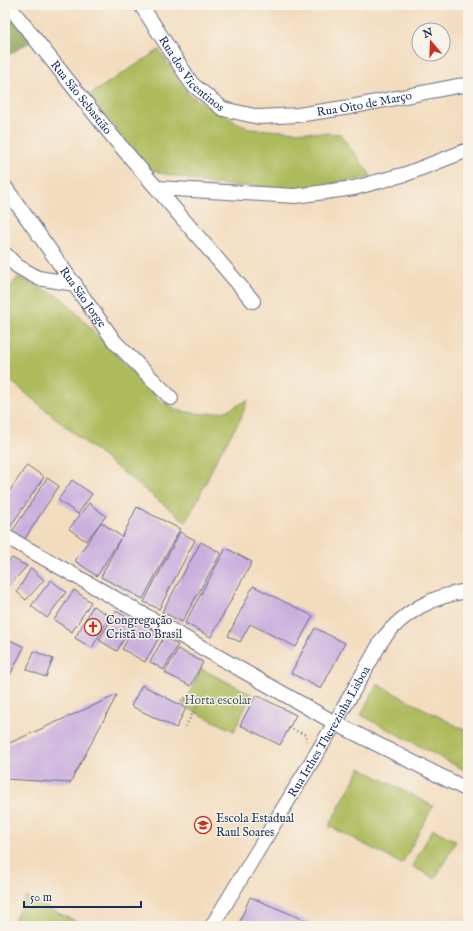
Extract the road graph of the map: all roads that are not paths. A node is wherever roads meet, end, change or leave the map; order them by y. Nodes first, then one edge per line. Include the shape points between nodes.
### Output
1 (8, 5) edge
2 (141, 5) edge
3 (468, 85) edge
4 (259, 117) joint
5 (468, 150) edge
6 (5, 187) edge
7 (157, 188) junction
8 (5, 254) edge
9 (75, 284) junction
10 (253, 301) dead end
11 (171, 398) dead end
12 (5, 536) edge
13 (468, 591) edge
14 (335, 723) junction
15 (468, 790) edge
16 (212, 926) edge

1 - 7 street, Rua São Sebastião
2 - 4 street, Rua dos Vicentinos via 192,84 223,109
3 - 4 street, Rua Oito de Março via 298,115
5 - 7 street via 406,174 362,186 295,196
6 - 9 street, Rua São Jorge
7 - 10 street, Rua São Sebastião
8 - 9 street via 17,266 38,278
9 - 11 street, Rua São Jorge via 115,342
12 - 14 street
13 - 14 street, Rua Irthes Therezinha Lisboa via 448,594 427,603 391,628
14 - 15 street
14 - 16 street, Rua Irthes Therezinha Lisboa

